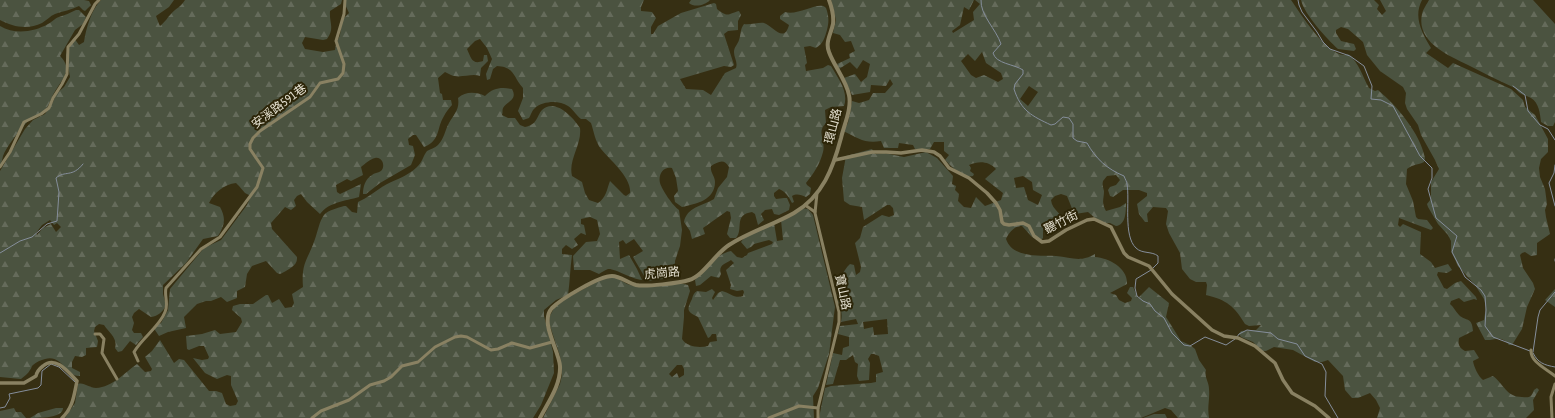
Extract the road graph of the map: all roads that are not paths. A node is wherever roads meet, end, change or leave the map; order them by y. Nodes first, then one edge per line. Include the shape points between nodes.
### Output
1 (98, 0) edge
2 (345, 0) edge
3 (829, 0) edge
4 (835, 160) junction
5 (0, 168) edge
6 (817, 193) junction
7 (805, 205) junction
8 (815, 213) junction
9 (95, 334) dead end
10 (552, 342) junction
11 (1530, 352) dead end
12 (138, 361) dead end
13 (1555, 376) edge
14 (117, 380) dead end
15 (0, 383) edge
16 (1555, 384) edge
17 (818, 408) junction
18 (62, 418) edge
19 (312, 418) edge
20 (540, 418) edge
21 (769, 418) edge
22 (818, 418) edge
23 (1329, 418) edge
24 (1552, 418) edge

1 - 5 street via 88,20 68,47 66,74 49,108 24,122
2 - 12 street, 安溪路591巷 via 344,14 336,41 344,64 342,74 338,78 320,83 310,97 252,138 250,149 263,168 257,187 220,237 201,249 166,288 165,313 134,352
3 - 4 main road, 環山路 via 834,16 828,51 845,84 849,98 849,108
4 - 6 main road, 環山路 via 830,174
4 - 23 street, 聽竹街 via 872,152 901,153 929,150 940,156 949,168 969,178 987,193 1000,210 1004,224 1024,223 1042,242 1049,241 1087,220 1094,219 1106,224 1114,231 1128,257 1149,266 1172,294 1212,330 1255,346 1275,363 1292,393 1315,406
6 - 7 main road, 環山路
6 - 8 street, 寶山路
7 - 8 street
7 - 10 main road, 虎崗路 via 730,245 688,281 640,285 612,276 572,293 550,311 548,323
8 - 17 street, 寶山路 via 839,312 839,322
9 - 14 street via 100,334 104,339 102,353
10 - 19 street via 530,348 512,343 491,350 467,337 454,337 435,347 418,362 402,366 391,378 370,385 349,400 321,411
10 - 20 main road, 虎崗路 via 560,366 558,379
11 - 13 street via 1534,359
15 - 18 street via 26,382 50,362 63,366 78,381 74,400
16 - 24 street via 1551,397
17 - 21 street via 800,406
17 - 22 street, 寶山路

